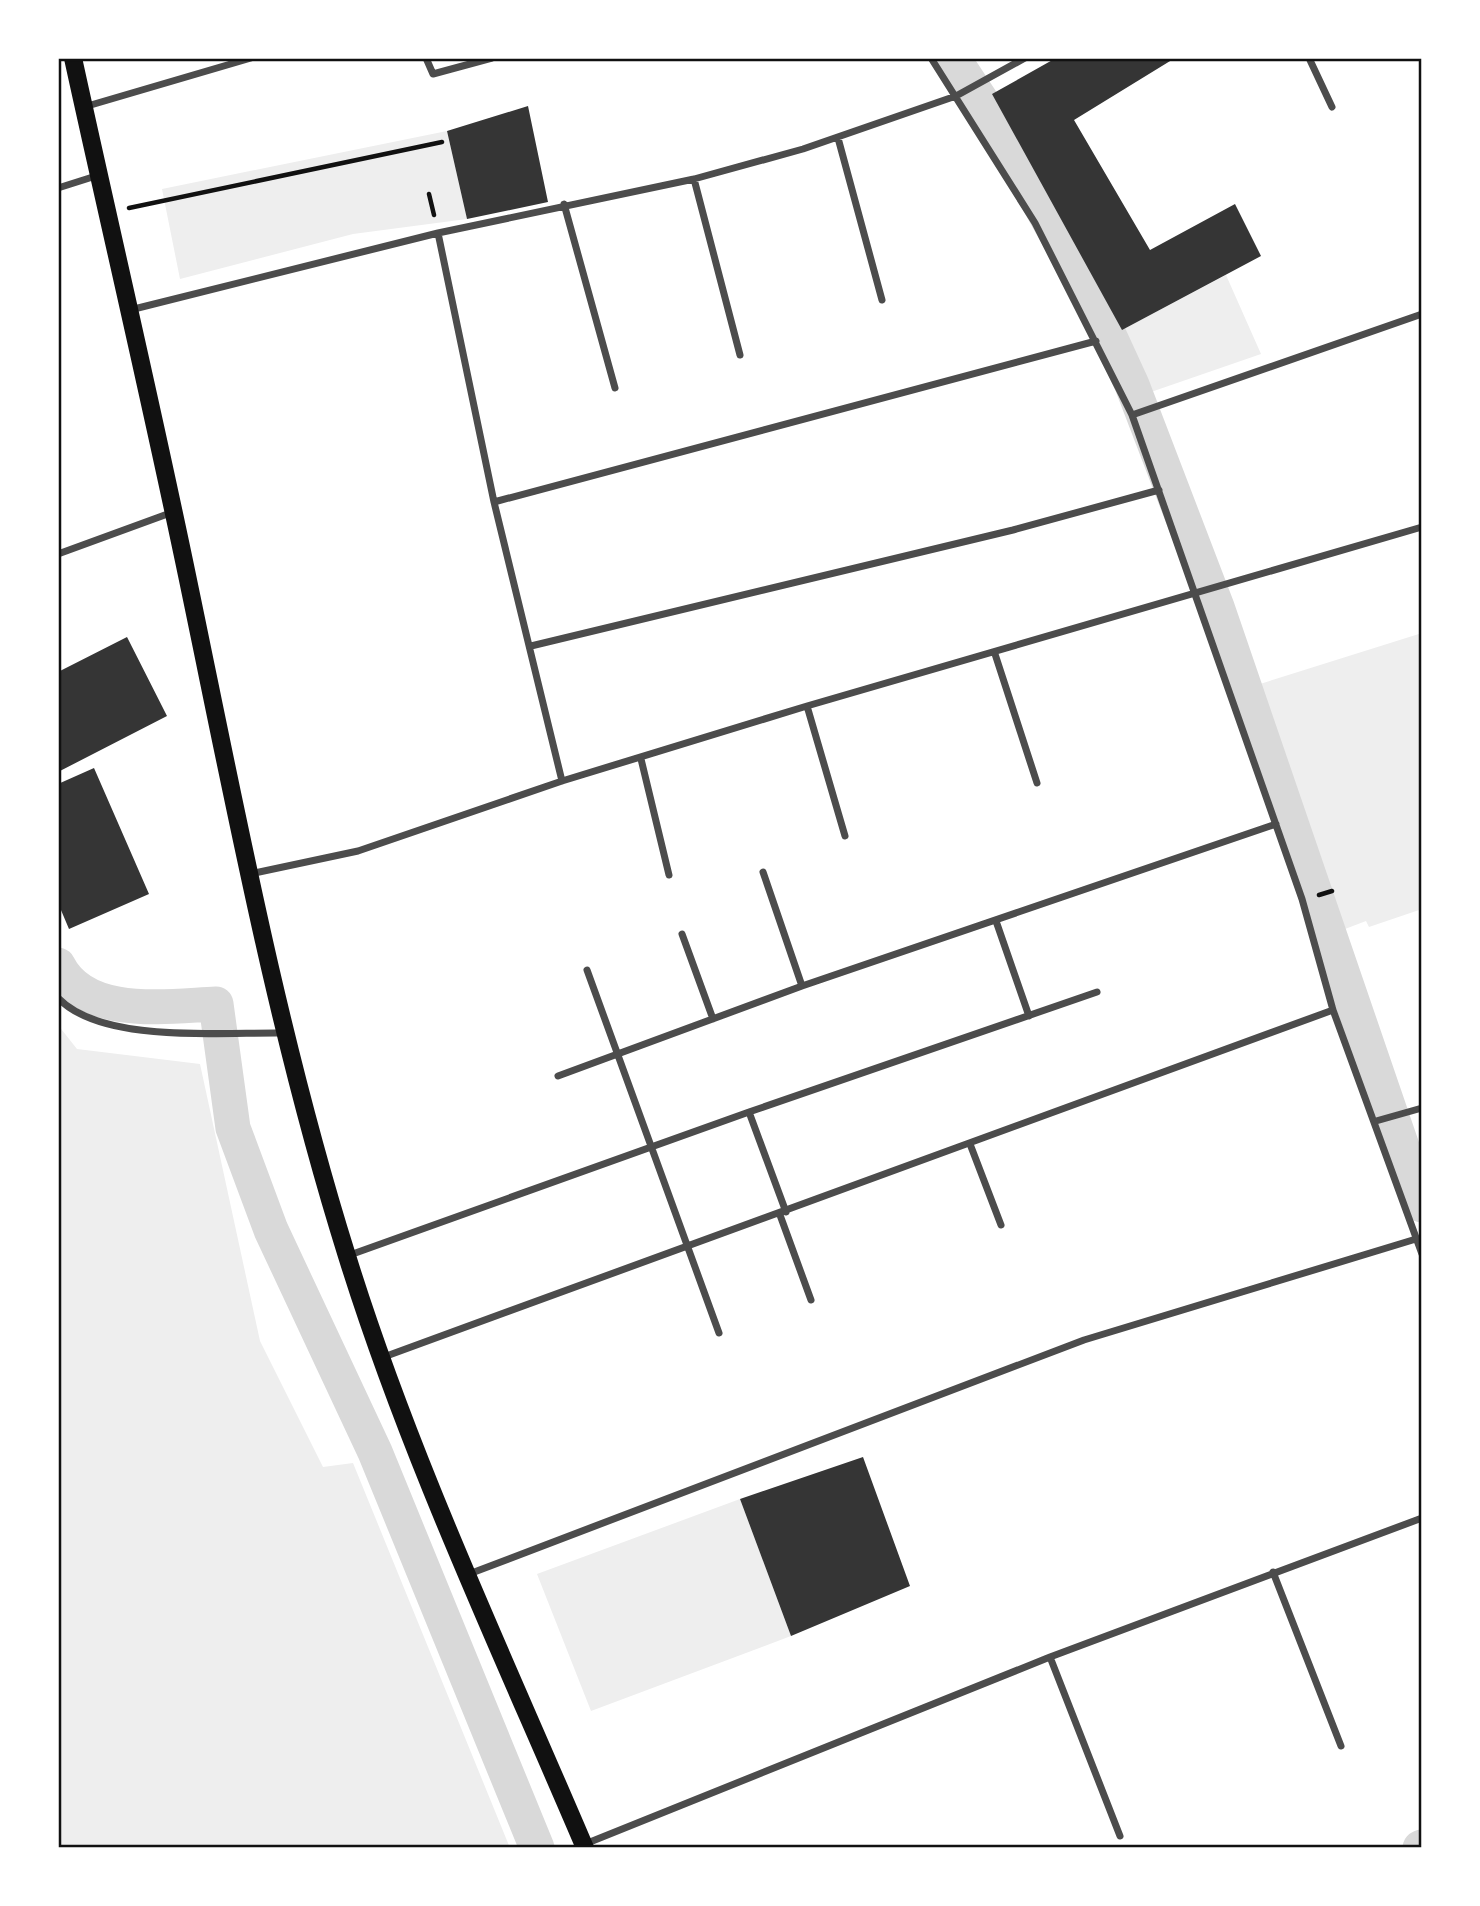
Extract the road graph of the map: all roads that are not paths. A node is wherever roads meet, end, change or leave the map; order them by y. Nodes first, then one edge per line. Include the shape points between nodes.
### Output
1 (73, 58) edge
2 (251, 58) edge
3 (426, 58) edge
4 (492, 58) edge
5 (931, 58) edge
6 (1025, 58) edge
7 (1309, 58) edge
8 (956, 96) junction
9 (84, 107) junction
10 (1332, 107) dead end
11 (838, 138) junction
12 (99, 175) junction
13 (694, 178) junction
14 (58, 188) edge
15 (564, 204) junction
16 (438, 233) junction
17 (882, 300) dead end
18 (130, 310) junction
19 (1422, 314) edge
20 (1096, 341) junction
21 (740, 355) dead end
22 (615, 388) dead end
23 (1135, 414) junction
24 (1159, 491) junction
25 (494, 502) junction
26 (174, 512) junction
27 (1422, 527) edge
28 (58, 554) edge
29 (1198, 593) junction
30 (531, 646) junction
31 (995, 654) junction
32 (807, 706) junction
33 (641, 759) junction
34 (562, 781) junction
35 (1037, 783) dead end
36 (1276, 824) junction
37 (845, 836) dead end
38 (763, 872) dead end
39 (250, 874) junction
40 (669, 875) dead end
41 (996, 921) junction
42 (682, 934) dead end
43 (587, 970) dead end
44 (802, 986) junction
45 (1097, 992) dead end
46 (58, 998) edge
47 (1334, 1010) junction
48 (1029, 1016) junction
49 (713, 1019) junction
50 (287, 1033) junction
51 (618, 1053) junction
52 (558, 1076) dead end
53 (1422, 1108) edge
54 (749, 1112) junction
55 (1380, 1120) junction
56 (970, 1144) junction
57 (653, 1146) junction
58 (783, 1213) junction
59 (1001, 1225) dead end
60 (1416, 1239) junction
61 (689, 1245) junction
62 (1422, 1254) edge
63 (346, 1256) junction
64 (811, 1300) dead end
65 (719, 1333) dead end
66 (381, 1359) junction
67 (1422, 1518) edge
68 (1273, 1572) junction
69 (468, 1574) junction
70 (1050, 1657) junction
71 (1341, 1746) dead end
72 (1120, 1836) dead end
73 (584, 1847) edge

1 - 9 main road
2 - 9 street
3 - 4 street via 433,74
5 - 8 street
6 - 8 street
7 - 10 street
8 - 11 street
8 - 20 street via 1035,223
9 - 12 main road
11 - 13 street
11 - 17 street
12 - 14 street
12 - 18 main road
13 - 15 street
13 - 21 street
15 - 16 street
15 - 22 street
16 - 18 street
16 - 25 street
18 - 26 main road
19 - 23 street
20 - 23 street
20 - 25 street
23 - 24 street
24 - 29 street
24 - 30 street
25 - 30 street
26 - 28 street
26 - 39 main road
27 - 29 street
29 - 31 street
29 - 36 street
30 - 34 street
31 - 32 street
31 - 35 street
32 - 33 street
32 - 37 street
33 - 34 street
33 - 40 street
34 - 39 street via 358,850
36 - 41 street
36 - 47 street
38 - 44 street
39 - 50 main road
41 - 44 street
41 - 48 street
42 - 49 street
43 - 51 street
44 - 49 street
45 - 48 street
46 - 50 street via 71,1012 136,1031
47 - 55 street
47 - 56 street
48 - 54 street
49 - 51 street
50 - 63 main road
51 - 52 street
51 - 57 street
53 - 55 street
54 - 57 street
54 - 58 street
55 - 60 street
56 - 58 street
56 - 59 street
57 - 61 street
57 - 63 street
58 - 61 street
58 - 64 street
60 - 62 street
60 - 69 street via 1084,1340
61 - 65 street
61 - 66 street
63 - 66 main road
66 - 69 main road
67 - 68 street
68 - 70 street
68 - 71 street
69 - 73 main road
70 - 72 street
70 - 73 street

